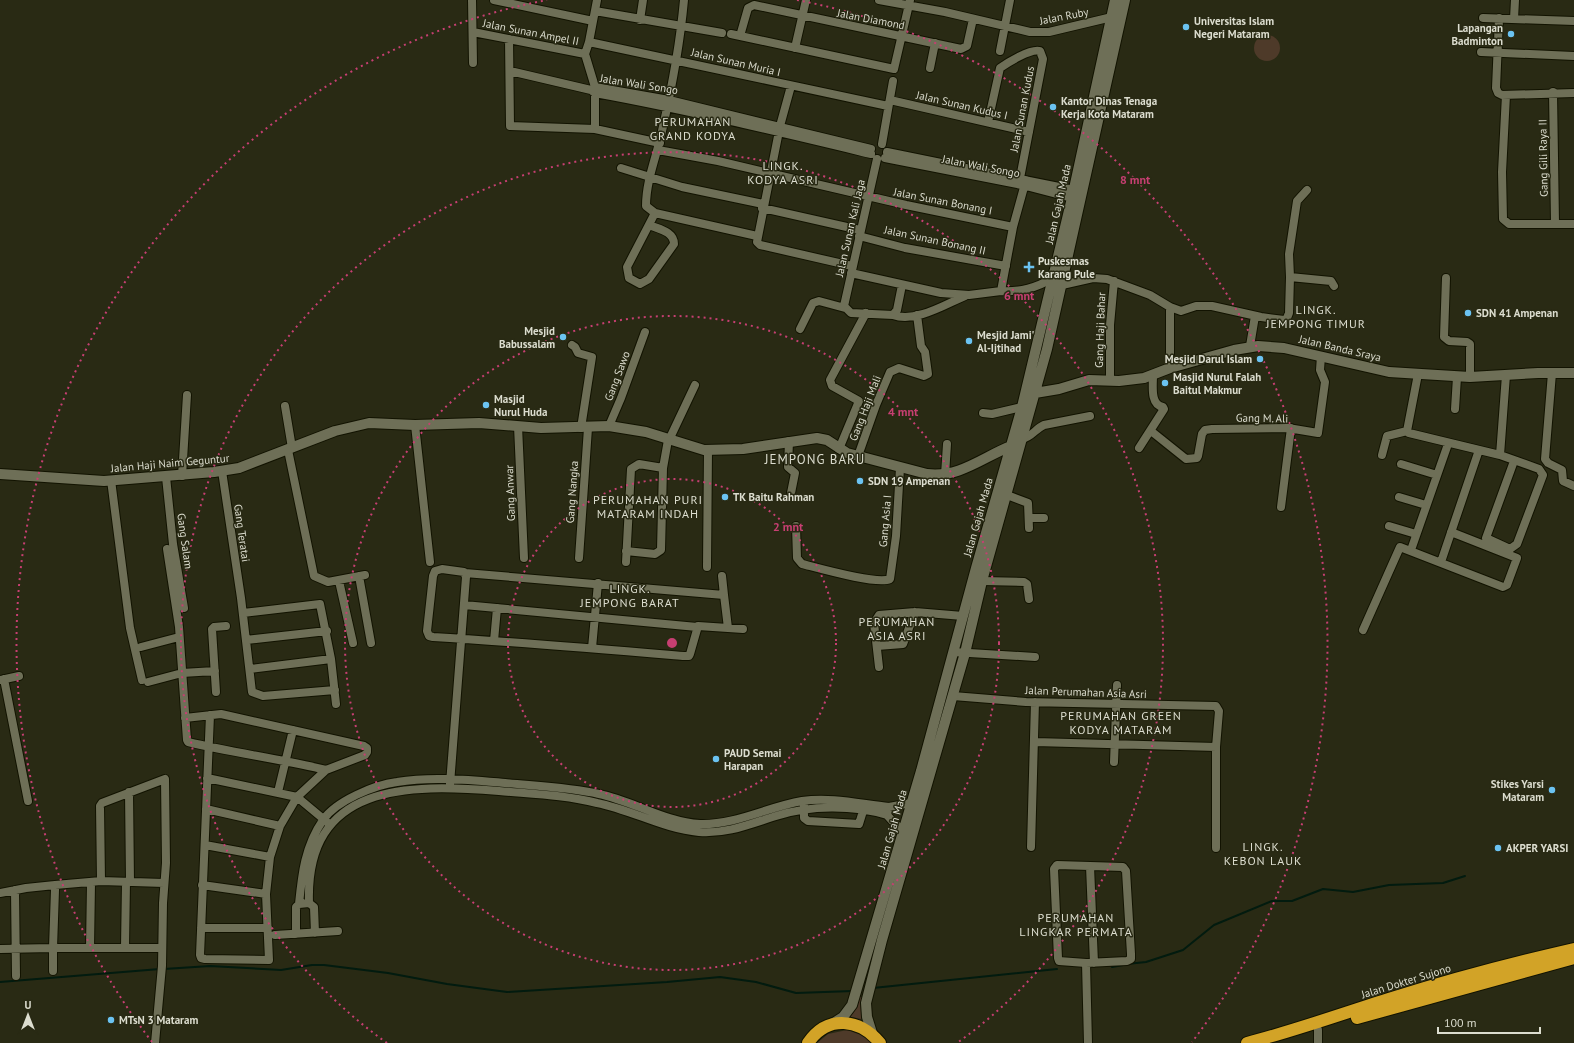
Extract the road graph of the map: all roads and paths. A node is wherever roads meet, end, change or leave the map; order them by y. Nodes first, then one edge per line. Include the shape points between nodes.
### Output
1 (472, 0) edge
2 (494, 0) edge
3 (597, 0) edge
4 (643, 0) edge
5 (684, 0) edge
6 (806, 0) edge
7 (879, 0) edge
8 (1010, 0) edge
9 (1115, 0) edge
10 (1125, 0) edge
11 (1515, 0) edge
12 (910, 3) edge
13 (595, 11) junction
14 (802, 16) junction
15 (1112, 17) junction
16 (1483, 18) dead end
17 (1499, 18) junction
18 (973, 19) junction
19 (1514, 19) junction
20 (640, 20) junction
21 (593, 21) junction
22 (1574, 21) edge
23 (1005, 26) junction
24 (681, 27) junction
25 (473, 32) junction
26 (722, 33) dead end
27 (730, 34) dead end
28 (740, 36) junction
29 (903, 37) junction
30 (509, 39) junction
31 (589, 42) junction
32 (935, 44) junction
33 (795, 48) junction
34 (1000, 51) dead end
35 (1481, 52) dead end
36 (1497, 52) junction
37 (585, 54) junction
38 (1574, 56) edge
39 (677, 60) junction
40 (473, 63) dead end
41 (930, 68) dead end
42 (510, 71) junction
43 (893, 82) dead end
44 (791, 86) junction
45 (593, 90) junction
46 (1553, 92) junction
47 (1574, 93) edge
48 (1506, 95) junction
49 (669, 103) junction
50 (889, 103) junction
51 (988, 122) junction
52 (780, 126) junction
53 (595, 129) junction
54 (1029, 132) junction
55 (659, 147) junction
56 (1087, 150) junction
57 (878, 154) junction
58 (621, 168) dead end
59 (770, 173) junction
60 (650, 177) junction
61 (1024, 181) junction
62 (1307, 190) dead end
63 (1073, 194) junction
64 (869, 197) junction
65 (763, 206) junction
66 (655, 213) junction
67 (1555, 223) junction
68 (1574, 224) edge
69 (649, 225) junction
70 (1013, 227) junction
71 (860, 233) junction
72 (757, 236) junction
73 (1068, 238) junction
74 (1006, 266) junction
75 (852, 269) junction
76 (1290, 277) junction
77 (1053, 278) junction
78 (1446, 278) dead end
79 (1114, 281) junction
80 (902, 285) junction
81 (1062, 285) junction
82 (1334, 286) dead end
83 (1001, 291) junction
84 (969, 295) junction
85 (845, 304) junction
86 (1170, 307) junction
87 (866, 313) junction
88 (893, 315) junction
89 (917, 315) junction
90 (1255, 316) junction
91 (800, 329) dead end
92 (645, 332) dead end
93 (572, 345) dead end
94 (1250, 346) junction
95 (1042, 348) junction
96 (1321, 356) junction
97 (1170, 368) junction
98 (1552, 373) junction
99 (1574, 373) edge
100 (1418, 374) junction
101 (1153, 375) junction
102 (1506, 375) junction
103 (1457, 377) junction
104 (1470, 377) junction
105 (1110, 380) junction
106 (694, 385) dead end
107 (1035, 393) junction
108 (187, 395) dead end
109 (285, 406) dead end
110 (1022, 407) junction
111 (1455, 409) dead end
112 (983, 413) dead end
113 (1090, 416) dead end
114 (415, 425) junction
115 (518, 426) junction
116 (609, 426) junction
117 (584, 428) junction
118 (1291, 428) junction
119 (1408, 430) junction
120 (1154, 433) junction
121 (1022, 439) junction
122 (668, 440) junction
123 (789, 441) junction
124 (947, 444) dead end
125 (1448, 444) junction
126 (290, 446) junction
127 (1011, 446) junction
128 (1139, 448) dead end
129 (839, 449) junction
130 (708, 450) junction
131 (1479, 450) junction
132 (1500, 454) junction
133 (1382, 455) dead end
134 (858, 456) junction
135 (1514, 461) junction
136 (1401, 464) dead end
137 (663, 468) junction
138 (900, 468) junction
139 (222, 471) junction
140 (182, 473) junction
141 (0, 474) edge
142 (945, 474) junction
143 (1437, 474) junction
144 (166, 477) junction
145 (111, 480) junction
146 (1006, 483) junction
147 (1574, 486) edge
148 (791, 493) dead end
149 (1007, 495) junction
150 (1399, 497) dead end
151 (1426, 505) junction
152 (1281, 507) dead end
153 (1029, 518) junction
154 (1044, 518) dead end
155 (796, 526) dead end
156 (1389, 526) dead end
157 (1029, 528) dead end
158 (1451, 532) junction
159 (1416, 534) junction
160 (167, 549) dead end
161 (1411, 550) junction
162 (626, 551) junction
163 (524, 558) dead end
164 (579, 558) dead end
165 (430, 562) dead end
166 (626, 562) dead end
167 (1441, 562) junction
168 (707, 567) dead end
169 (465, 573) junction
170 (722, 576) dead end
171 (982, 580) junction
172 (339, 581) junction
173 (598, 583) junction
174 (724, 595) junction
175 (1029, 599) dead end
176 (464, 605) junction
177 (184, 608) dead end
178 (497, 608) junction
179 (243, 612) junction
180 (915, 612) junction
181 (963, 616) junction
182 (595, 617) junction
183 (226, 626) dead end
184 (697, 627) junction
185 (728, 628) junction
186 (743, 629) dead end
187 (1363, 630) dead end
188 (327, 631) junction
189 (179, 637) junction
190 (460, 638) junction
191 (246, 640) junction
192 (494, 641) junction
193 (352, 643) dead end
194 (371, 643) dead end
195 (877, 646) junction
196 (141, 647) dead end
197 (592, 648) junction
198 (953, 652) junction
199 (965, 653) junction
200 (1036, 657) dead end
201 (332, 660) junction
202 (879, 667) dead end
203 (250, 669) junction
204 (214, 671) junction
205 (182, 673) junction
206 (19, 676) dead end
207 (2, 680) edge
208 (1116, 685) dead end
209 (334, 690) junction
210 (216, 692) dead end
211 (952, 696) junction
212 (1035, 702) junction
213 (336, 704) dead end
214 (1116, 704) junction
215 (210, 715) junction
216 (185, 718) junction
217 (292, 730) junction
218 (1035, 742) junction
219 (1115, 743) junction
220 (209, 747) junction
221 (1216, 747) junction
222 (286, 760) junction
223 (1114, 762) dead end
224 (326, 770) junction
225 (207, 778) junction
226 (450, 779) junction
227 (450, 788) junction
228 (129, 792) junction
229 (278, 792) junction
230 (576, 794) junction
231 (298, 797) junction
232 (28, 801) dead end
233 (911, 803) junction
234 (804, 805) junction
235 (206, 809) junction
236 (844, 809) junction
237 (863, 811) junction
238 (888, 811) junction
239 (908, 814) junction
240 (919, 817) junction
241 (324, 819) junction
242 (843, 823) junction
243 (330, 825) junction
244 (280, 826) junction
245 (904, 830) junction
246 (205, 845) junction
247 (1031, 846) dead end
248 (1216, 848) dead end
249 (270, 857) junction
250 (1090, 866) junction
251 (101, 882) junction
252 (128, 882) junction
253 (91, 883) junction
254 (164, 883) junction
255 (55, 885) junction
256 (202, 885) junction
257 (15, 890) junction
258 (0, 893) edge
259 (266, 894) junction
260 (309, 903) junction
261 (298, 904) junction
262 (201, 928) junction
263 (268, 928) junction
264 (338, 932) dead end
265 (315, 933) junction
266 (296, 934) junction
267 (275, 935) dead end
268 (126, 947) junction
269 (53, 948) junction
270 (90, 948) junction
271 (161, 948) junction
272 (0, 949) edge
273 (16, 949) junction
274 (1574, 949) edge
275 (1574, 958) edge
276 (1090, 963) junction
277 (53, 971) dead end
278 (16, 976) dead end
279 (829, 1026) junction
280 (1318, 1030) junction
281 (872, 1033) junction
282 (155, 1043) edge
283 (808, 1043) edge
284 (880, 1043) edge
285 (1088, 1043) edge
286 (1248, 1043) edge
287 (1270, 1043) edge
288 (1318, 1043) edge

1 - 25 street, Jalan Sunan Ampel II
2 - 21 street
3 - 13 street
4 - 20 street
5 - 24 street
6 - 14 street
7 - 12 street, Jalan Ruby
8 - 23 street
9 - 15 main road, Jalan Gajah Mada
10 - 56 main road, Jalan Gajah Mada
11 - 19 street
12 - 18 street, Jalan Ruby
12 - 29 street
13 - 20 street
13 - 21 street
14 - 28 street, Jalan Diamond via 750,6
14 - 29 street, Jalan Diamond
14 - 33 street
15 - 23 street, Jalan Ruby via 1049,32 1030,32
15 - 56 main road, Jalan Gajah Mada
16 - 17 street
17 - 19 street
17 - 36 street
18 - 23 street, Jalan Ruby
18 - 32 street, Jalan Diamond via 965,48
19 - 22 street
20 - 24 street
21 - 31 street
23 - 34 street
24 - 26 street
24 - 39 street
25 - 30 street, Jalan Sunan Ampel II
25 - 40 street, Jalan Sunan Ampel II
27 - 28 street
28 - 33 street
29 - 32 street, Jalan Diamond
29 - 33 street via 894,69
30 - 37 street, Jalan Sunan Ampel II
30 - 42 street
31 - 37 street
31 - 39 street, Jalan Sunan Muria I
32 - 41 street
35 - 36 street
36 - 38 street
36 - 48 street via 1496,88 1498,93
37 - 45 street
39 - 44 street, Jalan Sunan Muria I
39 - 49 street
42 - 45 street, Jalan Wali Songo
42 - 53 street, Jalan Sunan Bonang I via 510,126
43 - 50 street
44 - 50 street, Jalan Sunan Muria I
44 - 52 street
45 - 49 street, Jalan Wali Songo
45 - 53 street
46 - 47 street
46 - 48 street
46 - 67 street, Gang Gili Raya II
48 - 67 street via 1502,172 1503,219 1509,224
49 - 52 street, Jalan Wali Songo
49 - 55 street
50 - 51 street, Jalan Sunan Kudus I
50 - 57 street via 882,144 876,144
51 - 54 street, Jalan Sunan Kudus I
51 - 54 street, Jalan Sunan Kudus via 1000,68 1034,50 1041,52 1043,59
52 - 57 street, Jalan Wali Songo
52 - 59 street
53 - 55 street, Jalan Sunan Bonang I
54 - 61 street, Jalan Sunan Kudus
55 - 59 street, Jalan Sunan Bonang I
55 - 60 street
56 - 63 main road, Jalan Gajah Mada
56 - 73 main road, Jalan Gajah Mada
57 - 61 street, Jalan Wali Songo
57 - 64 street, Jalan Sunan Kali Jaga
58 - 60 street, Jalan Sunan Bonang II
59 - 64 street, Jalan Sunan Bonang I
59 - 65 street
60 - 65 street, Jalan Sunan Bonang II
60 - 66 street via 646,202 647,208
61 - 63 street, Jalan Wali Songo
61 - 70 street, Jalan Sunan Kudus
62 - 76 street via 1297,202 1289,254
63 - 73 main road, Jalan Gajah Mada
64 - 70 street, Jalan Sunan Bonang I
64 - 71 street, Jalan Sunan Kali Jaga
65 - 71 street, Jalan Sunan Bonang II
65 - 72 street
66 - 69 street
66 - 72 street
67 - 68 street
69 - 69 street via 626,267 628,276 638,283 648,281 674,244 669,233
70 - 74 street, Jalan Sunan Kudus
71 - 74 street, Jalan Sunan Bonang II via 905,248
71 - 75 street, Jalan Sunan Kali Jaga
72 - 75 street via 756,242 761,245
73 - 77 main road, Jalan Gajah Mada
73 - 81 main road, Jalan Gajah Mada
74 - 83 street, Jalan Sunan Kudus
75 - 80 street
75 - 85 street, Jalan Sunan Kali Jaga
76 - 82 street via 1331,281
76 - 90 street via 1287,318 1284,320
77 - 83 street via 1032,288 1013,292
77 - 95 main road, Jalan Gajah Mada
78 - 104 street via 1444,337 1449,341 1470,344
79 - 81 street via 1098,278
79 - 86 street
79 - 105 street, Gang Haji Bahar via 1110,325
80 - 84 street via 941,293
80 - 88 street via 897,310
81 - 95 main road, Jalan Gajah Mada
83 - 84 street
84 - 89 street
85 - 87 street via 851,313
85 - 91 street via 819,301 813,303
86 - 90 street via 1184,311 1196,306 1216,306
86 - 97 street
87 - 88 street
87 - 129 street via 830,380 832,386 859,401
88 - 89 street
89 - 134 street, Gang Haji Mali via 928,374 924,376 899,368 890,372
90 - 94 street
92 - 116 street, Gang Sawo
93 - 117 street, Gang Nangka via 578,353 592,357
94 - 96 main road, Jalan Banda Sraya via 1280,347
94 - 97 main road, Jalan Banda Sraya
95 - 107 main road, Jalan Gajah Mada
95 - 110 main road, Jalan Gajah Mada
96 - 100 main road, Jalan Banda Sraya via 1375,370
96 - 118 street, Gang M. Ali via 1320,370 1325,382 1319,431 1316,433
97 - 101 main road, Jalan Banda Sraya
98 - 99 main road, Jalan Banda Sraya
98 - 102 main road, Jalan Banda Sraya
98 - 147 street via 1545,459 1562,470 1563,480
100 - 103 main road, Jalan Banda Sraya
100 - 119 street
101 - 105 main road, Jalan Banda Sraya via 1129,380
101 - 120 street via 1154,402 1164,410
102 - 104 main road, Jalan Banda Sraya
102 - 132 street
103 - 104 main road, Jalan Banda Sraya
103 - 111 street
105 - 107 main road, Jalan Banda Sraya via 1089,380
106 - 122 street
107 - 121 main road, Jalan Gajah Mada
108 - 140 street
109 - 126 street
110 - 112 street via 992,414
110 - 127 main road, Jalan Gajah Mada
113 - 121 street via 1044,425 1037,428 1031,436
114 - 115 main road, Jalan Haji Naim Geguntur via 478,423
114 - 126 main road, Jalan Haji Naim Geguntur via 360,424
114 - 165 street
115 - 117 main road, Jalan Haji Naim Geguntur
115 - 163 street, Gang Anwar
116 - 117 main road, Jalan Haji Naim Geguntur
116 - 122 main road, Jalan Haji Naim Geguntur via 646,432
117 - 164 street, Gang Nangka
118 - 120 street, Gang M. Ali via 1205,430 1197,458 1192,460 1186,459
118 - 152 street
119 - 125 street
119 - 133 street via 1387,436
120 - 128 street
121 - 146 main road, Jalan Gajah Mada
122 - 130 main road, Jalan Haji Naim Geguntur
122 - 137 street
123 - 129 main road, Jalan Haji Naim Geguntur via 822,439 828,440
123 - 130 main road, Jalan Haji Naim Geguntur via 743,449
123 - 148 street via 788,467 795,473
124 - 142 street
125 - 131 street
125 - 143 street
126 - 139 main road, Jalan Haji Naim Geguntur via 239,468
126 - 172 street via 314,576 328,582
127 - 142 main road, Jalan Haji Naim Geguntur via 973,466
127 - 146 main road, Jalan Gajah Mada
129 - 134 main road, Jalan Haji Naim Geguntur
130 - 168 street
131 - 132 street
131 - 158 street
132 - 135 street
134 - 138 main road, Jalan Haji Naim Geguntur
135 - 135 street via 1540,469 1543,475 1517,544 1510,549 1488,540 1486,536
136 - 143 street
137 - 162 street via 639,464 631,469
137 - 162 street via 661,550 655,554
138 - 142 main road, Jalan Haji Naim Geguntur via 927,474
138 - 155 street, Gang Asia I via 890,579 884,581 862,578 802,564 797,558
139 - 140 main road, Jalan Haji Naim Geguntur
139 - 179 street, Gang Teratai
140 - 144 main road, Jalan Haji Naim Geguntur
141 - 145 main road, Jalan Haji Naim Geguntur
143 - 151 street
144 - 145 main road, Jalan Haji Naim Geguntur
144 - 177 street, Gang Salam via 173,544
145 - 205 street via 130,630 145,681
146 - 149 main road, Jalan Gajah Mada
146 - 181 main road, Jalan Gajah Mada
149 - 153 street via 1028,503
149 - 171 main road, Jalan Gajah Mada
150 - 151 street
151 - 159 street
153 - 154 street
153 - 157 street
156 - 159 street
158 - 167 street
158 - 167 street via 1516,557 1517,560 1505,587
159 - 161 street
160 - 189 street
161 - 167 street
161 - 187 street via 1403,547 1398,549
162 - 166 street
169 - 173 street
169 - 176 street
169 - 190 street via 442,569 433,572 427,630 429,636
170 - 174 street
171 - 175 street via 1024,582 1027,584
171 - 199 main road, Jalan Gajah Mada
172 - 193 street
172 - 194 street via 362,575
173 - 174 street
173 - 182 street
174 - 185 street
176 - 178 street
176 - 190 street
178 - 182 street
178 - 192 street
179 - 188 street via 320,604
179 - 191 street, Gang Teratai
180 - 181 street
180 - 195 street via 903,644
180 - 195 street via 877,616 874,621
181 - 198 main road, Jalan Gajah Mada
182 - 184 street
182 - 197 street
183 - 204 street via 214,626 212,629
184 - 185 street
184 - 197 street via 689,656
185 - 186 street
188 - 191 street
188 - 201 street
189 - 196 street
189 - 205 street
190 - 192 street
190 - 226 street
191 - 203 street, Gang Teratai
192 - 197 street
195 - 202 street
198 - 199 street
198 - 233 main road, Jalan Gajah Mada
199 - 200 street
199 - 211 main road, Jalan Gajah Mada
201 - 203 street
201 - 209 street
203 - 209 street, Gang Teratai via 252,692 263,696
204 - 205 street
204 - 210 street
205 - 216 street
206 - 207 street
207 - 232 street
208 - 214 street
209 - 213 street
211 - 212 street, Jalan Perumahan Asia Asri
211 - 240 main road, Jalan Gajah Mada
212 - 214 street, Jalan Perumahan Asia Asri
212 - 218 street
214 - 219 street
214 - 221 street, Jalan Perumahan Asia Asri via 1218,708
215 - 216 street
215 - 217 street via 221,714
215 - 220 street
216 - 220 street via 188,742
217 - 222 street
217 - 224 street via 367,748 365,756
218 - 219 street
218 - 247 street
219 - 221 street
219 - 223 street
220 - 222 street
220 - 225 street
221 - 248 street
222 - 224 street
222 - 229 street
224 - 231 street
225 - 229 street
225 - 235 street
226 - 227 street
226 - 230 street
226 - 241 street via 396,782 379,787 336,807
227 - 230 street
227 - 243 street via 401,790 383,794 358,803 342,813
228 - 251 street via 102,802 100,806
228 - 252 street
228 - 254 street via 162,779 166,780
229 - 231 street
230 - 234 street via 618,799 689,823 743,823 774,807
231 - 241 street
231 - 244 street
233 - 238 street
233 - 239 main road, Jalan Gajah Mada
234 - 236 street
234 - 238 street via 840,800
234 - 242 street via 804,818 808,821
235 - 244 street
235 - 246 street
236 - 237 street
236 - 242 street
237 - 238 street
237 - 242 street via 859,824
238 - 245 street via 894,824
239 - 240 main road
239 - 245 main road, Jalan Gajah Mada
240 - 281 main road, Jalan Gajah Mada via 866,1003 866,1017
241 - 243 street
241 - 261 street via 310,844
243 - 260 street via 317,846 312,864
244 - 249 street
245 - 279 main road, Jalan Gajah Mada via 855,995 848,1011
246 - 249 street
246 - 256 street
249 - 259 street
250 - 276 street
250 - 276 street via 1057,864 1054,869 1058,960 1063,963
250 - 276 street via 1123,867 1126,871 1131,959
251 - 252 street
251 - 253 street
252 - 254 street
252 - 268 street
253 - 255 street
253 - 270 street
254 - 271 street
255 - 257 street
255 - 269 street
256 - 259 street
256 - 262 street
257 - 258 street
257 - 273 street
259 - 263 street
260 - 261 street
260 - 265 street via 314,907
261 - 266 street via 295,910
262 - 263 street
262 - 263 street via 201,958 267,961 270,958
264 - 265 street
265 - 266 street
266 - 267 street
268 - 270 street
268 - 271 street
269 - 270 street
269 - 273 street
269 - 277 street
271 - 282 street via 162,966
272 - 273 street
273 - 278 street
274 - 286 highway, Jalan Dokter Sujono via 1393,998
275 - 280 highway
276 - 285 street
279 - 281 highway via 838,1023 852,1024
279 - 283 highway
280 - 287 highway
280 - 288 street
281 - 284 highway

